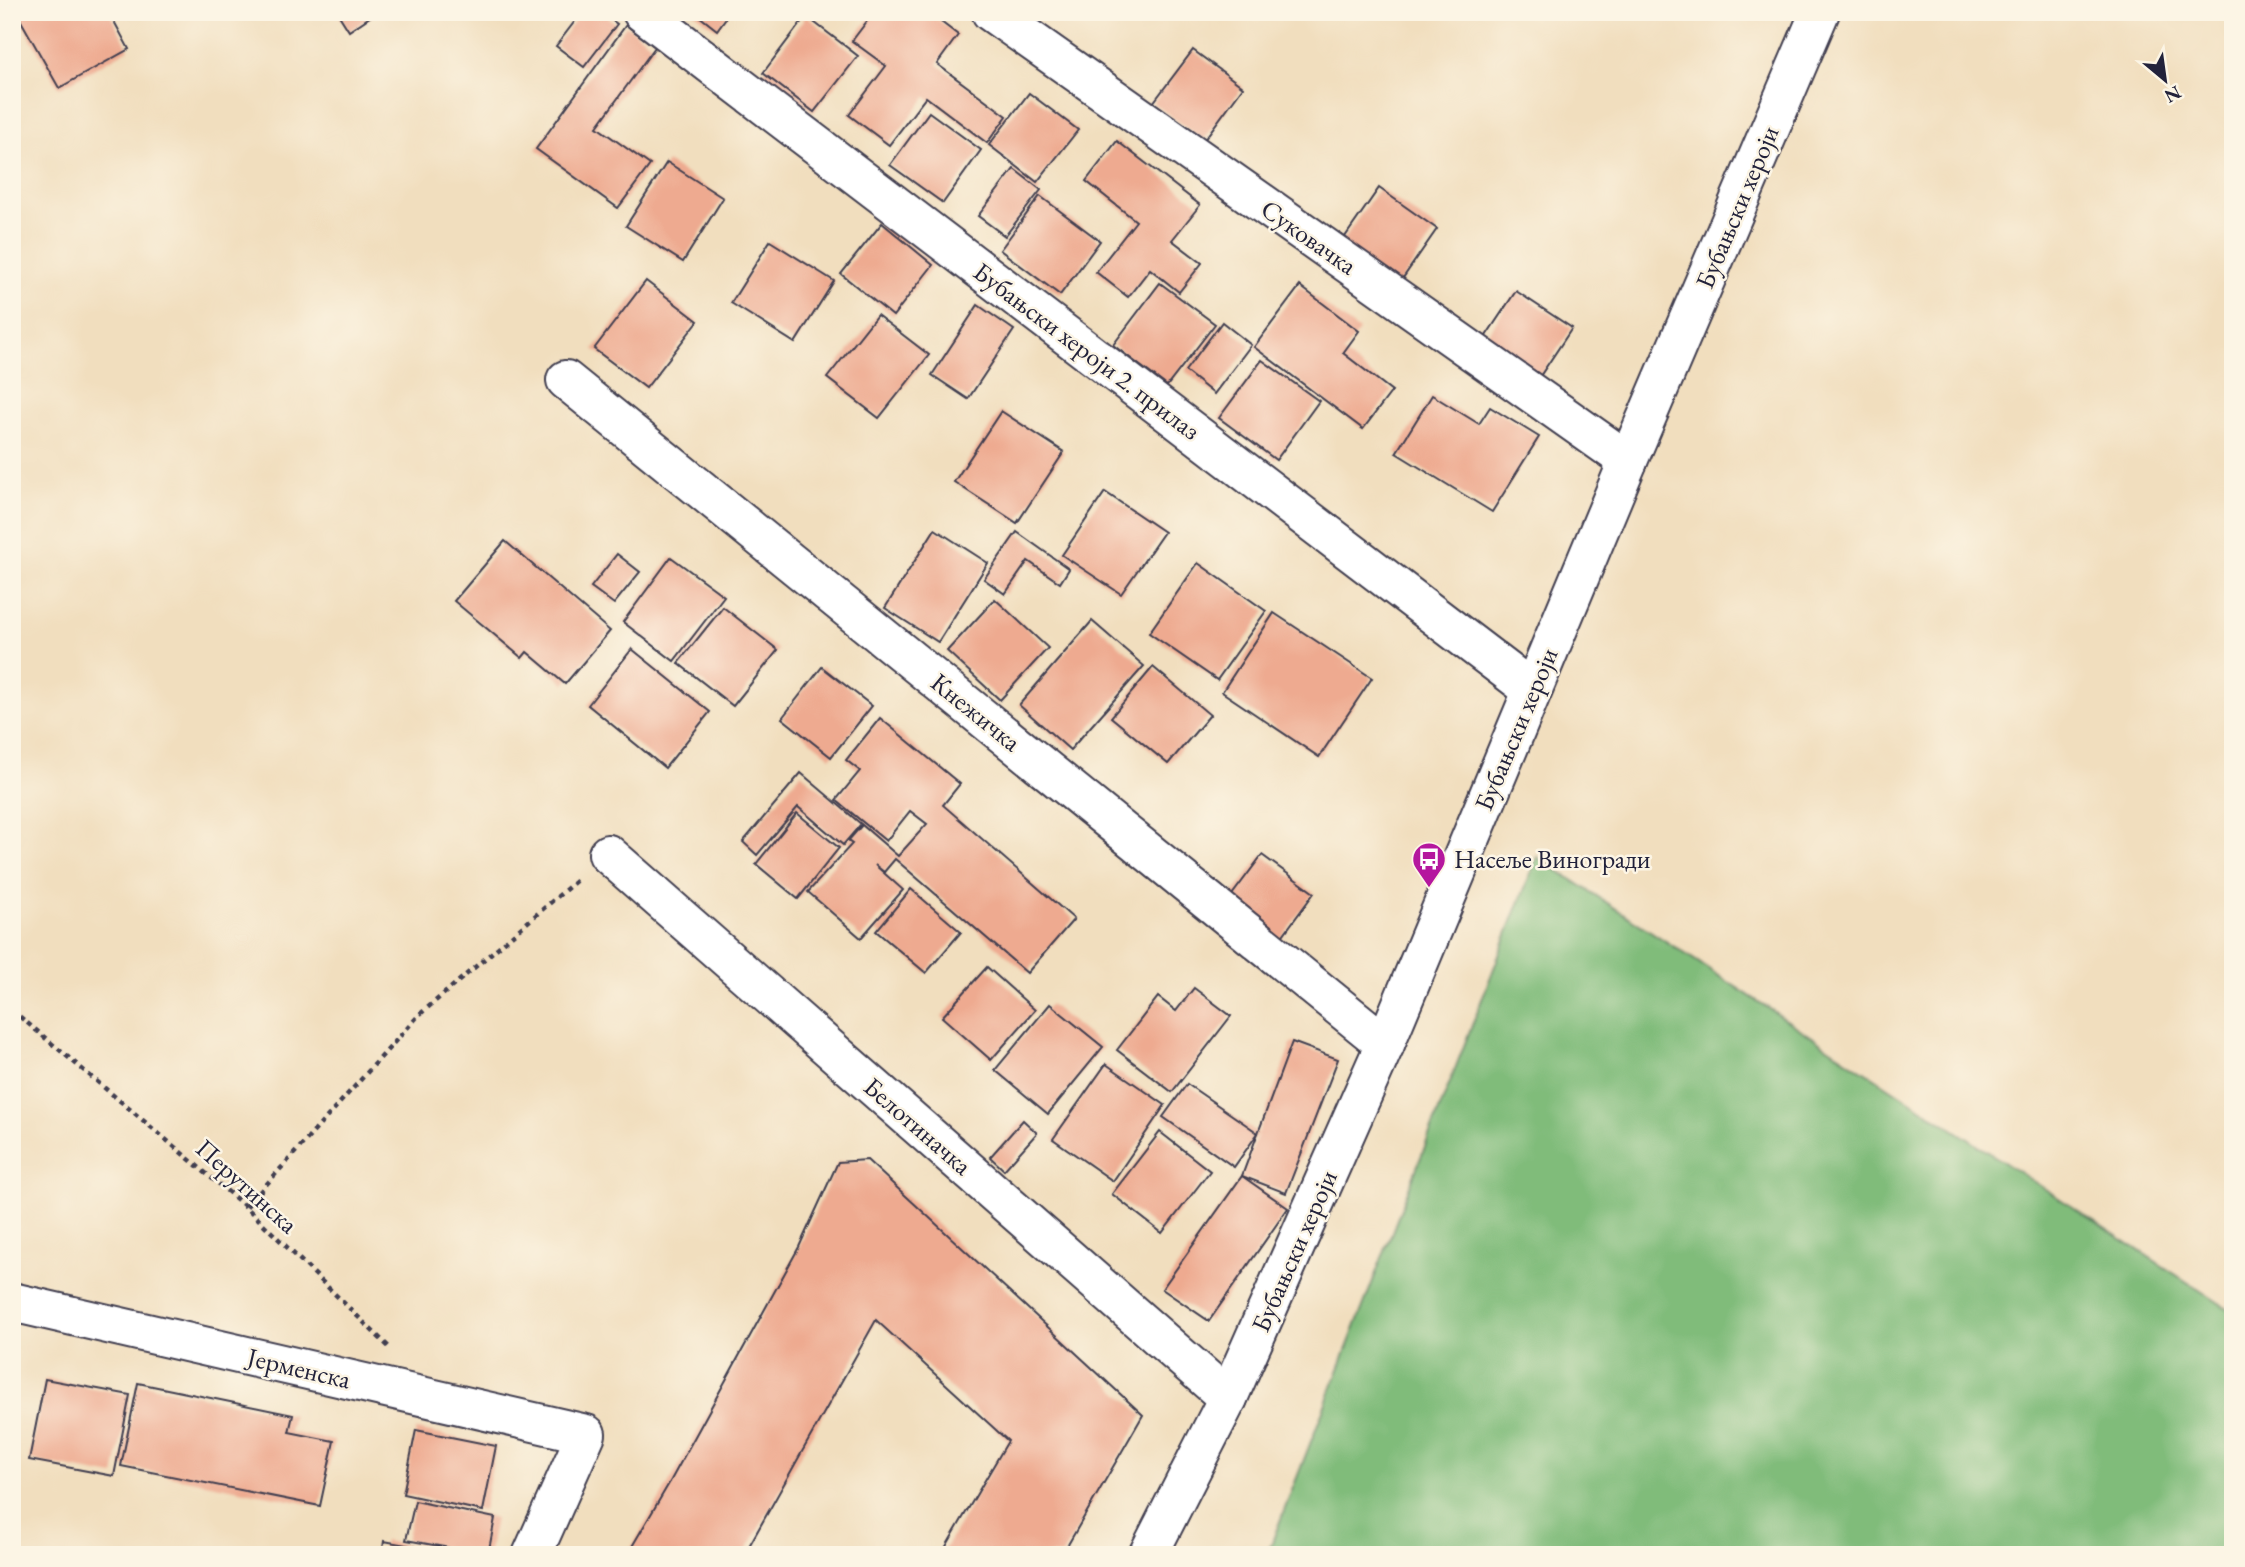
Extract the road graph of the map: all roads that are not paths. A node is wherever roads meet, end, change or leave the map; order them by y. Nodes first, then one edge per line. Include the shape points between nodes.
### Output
1 (642, 12) edge
2 (991, 12) edge
3 (1820, 12) edge
4 (566, 380) dead end
5 (1628, 461) junction
6 (1532, 690) junction
7 (608, 854) road end
8 (1385, 1045) junction
9 (12, 1302) edge
10 (1228, 1398) junction
11 (532, 1555) edge
12 (1148, 1555) edge

1 - 6 street, Бубањски хероји 2. прилаз
2 - 5 street, Суковачка
3 - 5 street, Бубањски хероји
4 - 8 street, Кнежичка
5 - 6 street, Бубањски хероји
6 - 8 street, Бубањски хероји
7 - 10 street, Белотиначка
8 - 10 street, Бубањски хероји
9 - 11 street, Јерменска via 586,1434
10 - 12 street, Бубањски хероји

